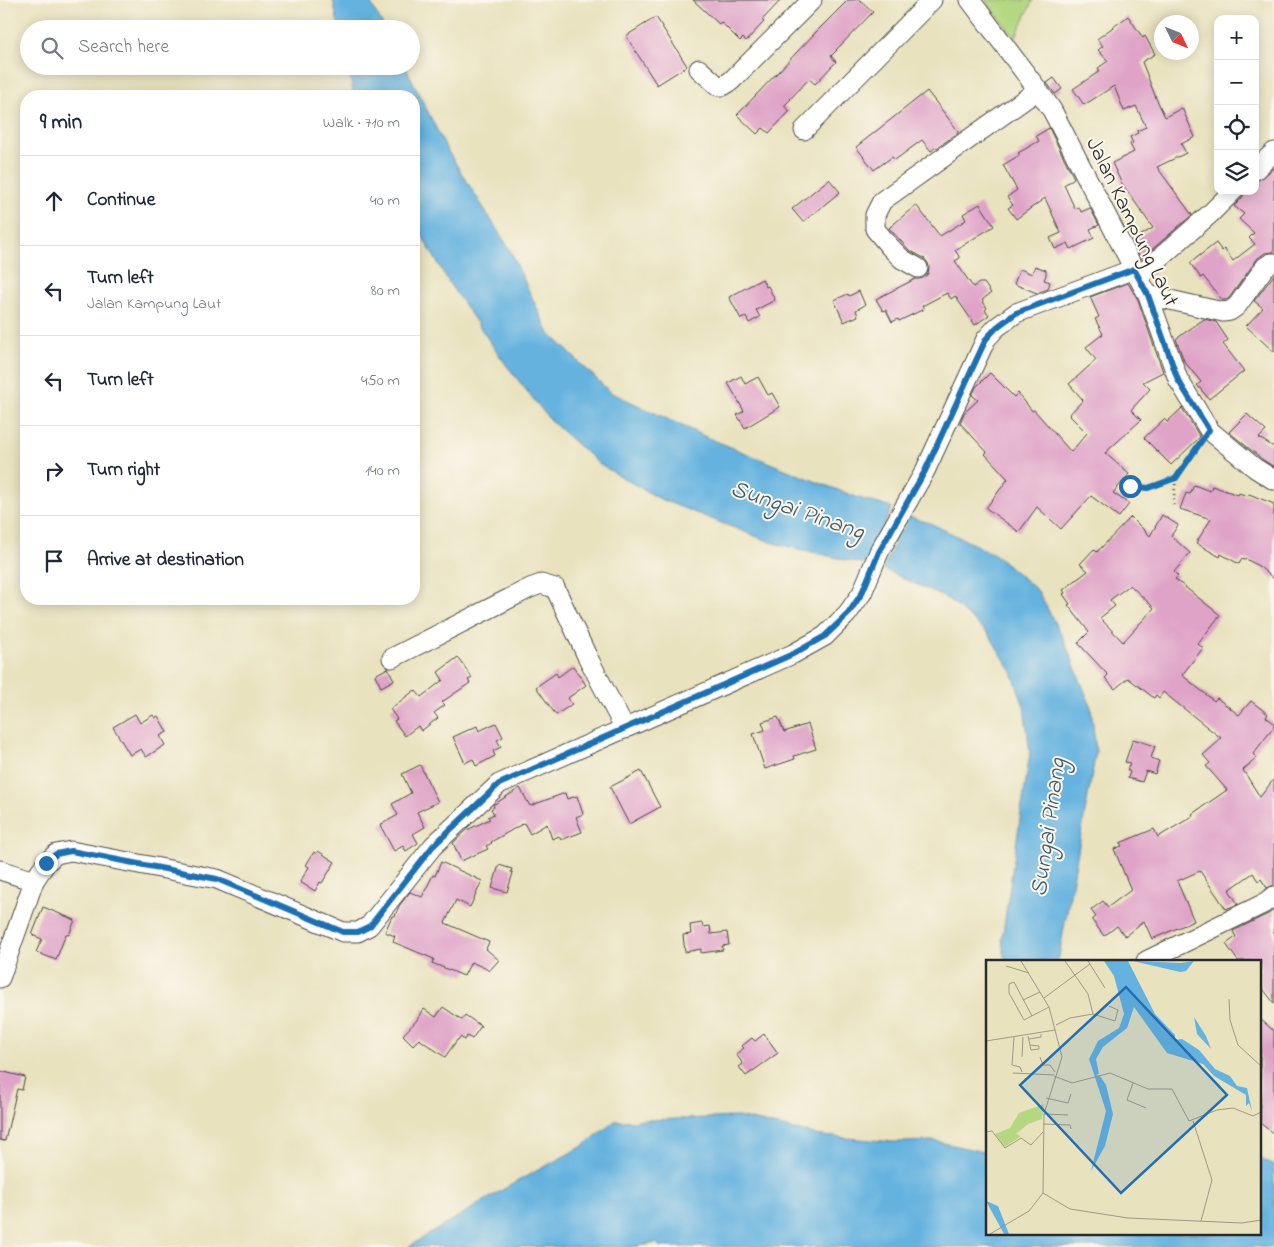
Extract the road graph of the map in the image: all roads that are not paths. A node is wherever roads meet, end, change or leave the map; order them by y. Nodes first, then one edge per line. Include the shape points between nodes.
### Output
1 (812, 0) edge
2 (932, 0) edge
3 (970, 0) edge
4 (699, 70) dead end
5 (1038, 90) junction
6 (804, 130) dead end
7 (1274, 152) edge
8 (1259, 166) edge
9 (1229, 195) edge
10 (1274, 263) edge
11 (918, 268) dead end
12 (1136, 273) junction
13 (1148, 295) junction
14 (1274, 480) edge
15 (392, 658) dead end
16 (625, 729) junction
17 (0, 870) edge
18 (34, 881) junction
19 (1274, 896) edge
20 (1148, 960) edge
21 (0, 978) edge

1 - 4 street via 723,86 718,86
2 - 6 street
3 - 5 street, Jalan Kampung Laut
5 - 11 street via 882,201 875,215 875,229 902,259
5 - 12 street, Jalan Kampung Laut via 1052,110
7 - 8 street
9 - 12 street via 1211,214
10 - 13 street via 1265,267 1230,311
12 - 13 street, Jalan Kampung Laut
12 - 16 street via 1016,313 986,339 925,471 879,552 862,593 848,614 825,636 793,654
13 - 14 street, Jalan Kampung Laut via 1178,380 1209,430
15 - 16 street via 530,588 541,584 555,588
16 - 18 street via 499,784 433,846 370,926 358,932 343,932 217,879 71,851 56,854
17 - 18 street
18 - 21 street
19 - 20 street

